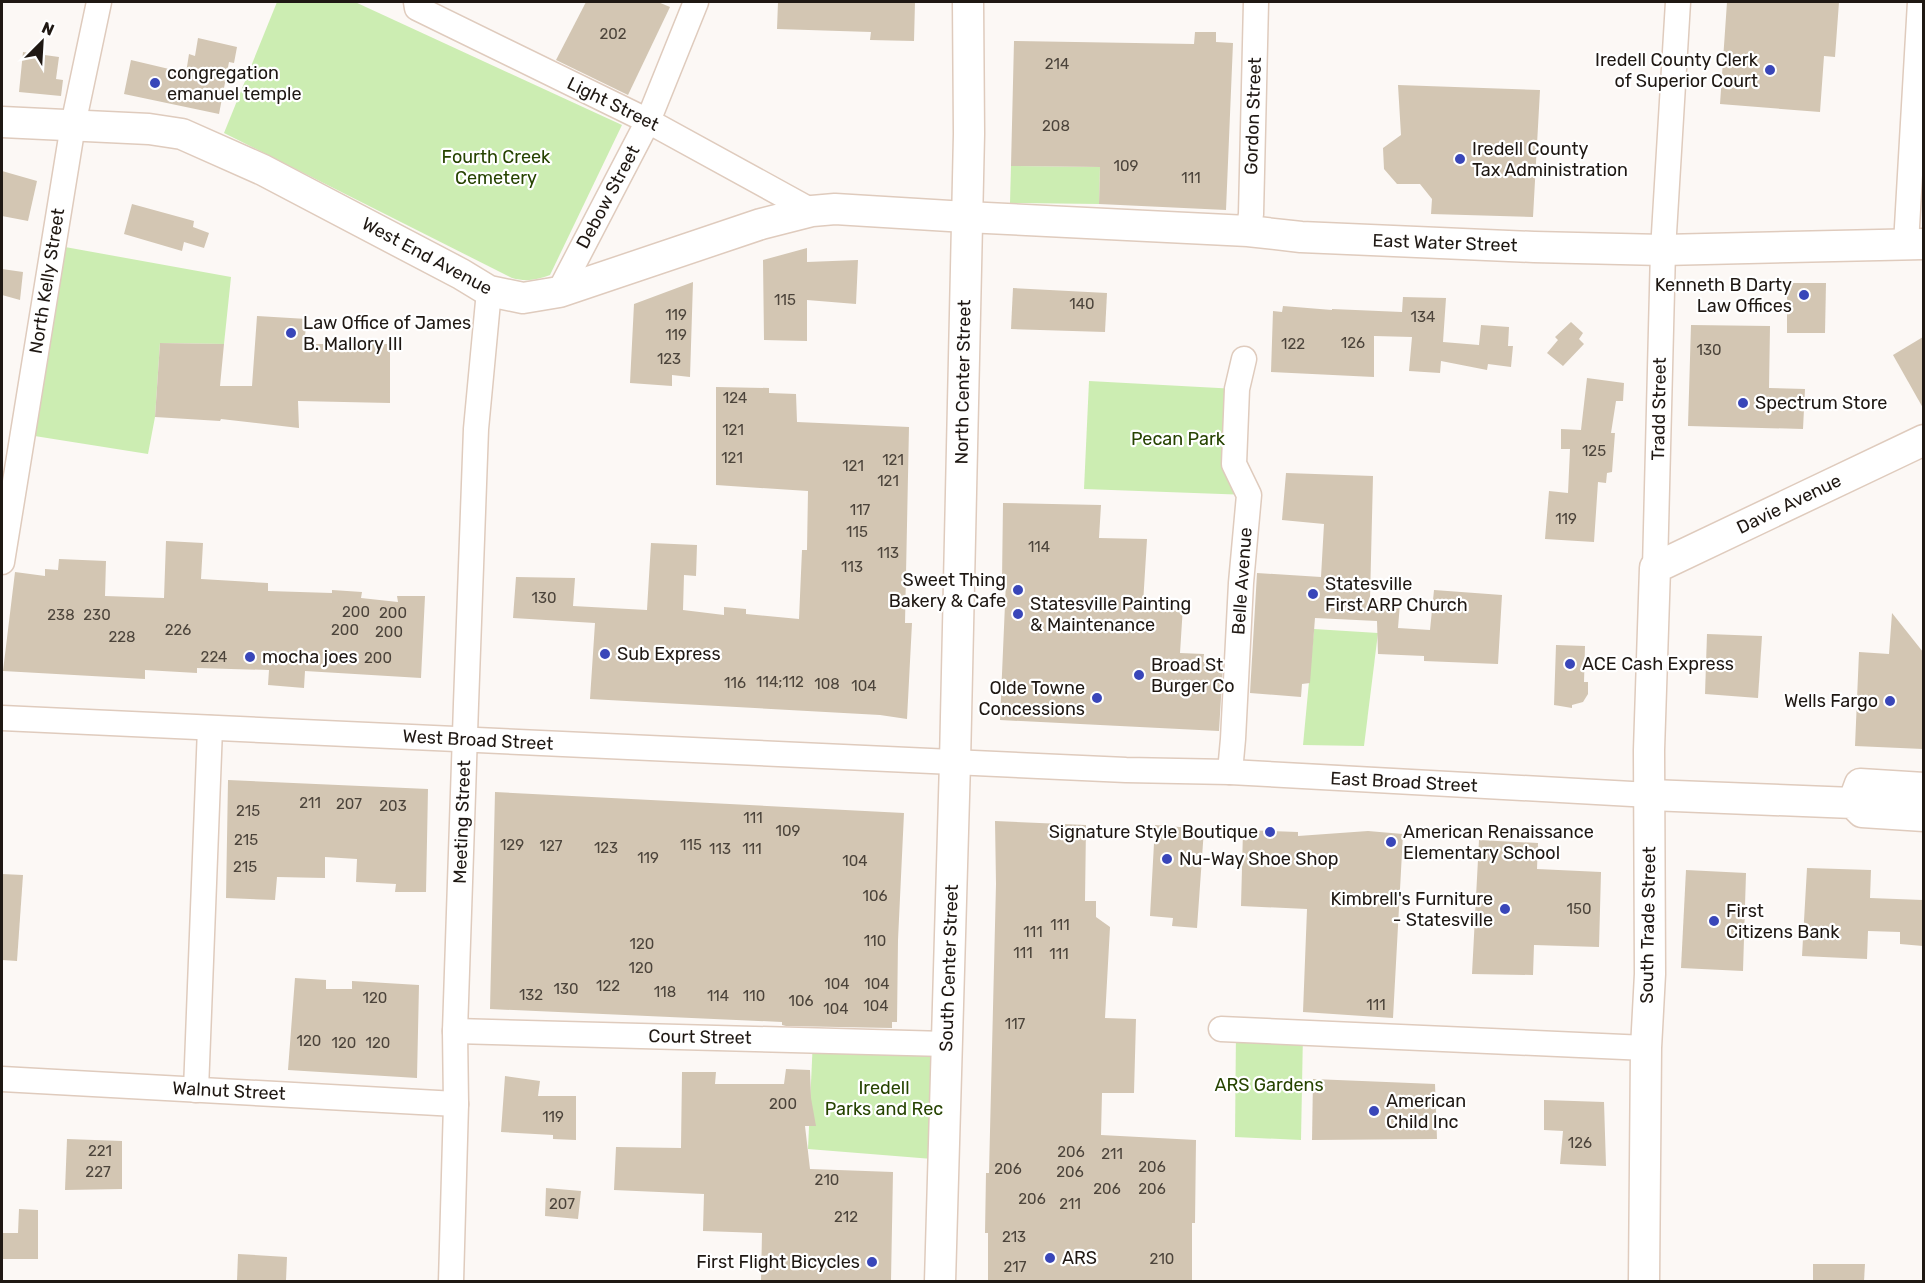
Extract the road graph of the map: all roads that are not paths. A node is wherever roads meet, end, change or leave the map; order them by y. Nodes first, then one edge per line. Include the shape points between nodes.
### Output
1 (99, 2) edge
2 (416, 2) edge
3 (696, 2) edge
4 (968, 2) edge
5 (1256, 2) edge
6 (1678, 2) edge
7 (1920, 2) edge
8 (648, 120) junction
9 (2, 122) edge
10 (73, 125) junction
11 (812, 210) junction
12 (966, 218) junction
13 (1248, 231) junction
14 (1915, 244) edge
15 (1663, 250) junction
16 (489, 291) junction
17 (559, 292) junction
18 (1244, 359) dead end
19 (1923, 440) edge
20 (2, 562) edge
21 (1655, 568) junction
22 (2, 718) edge
23 (210, 728) junction
24 (464, 740) junction
25 (955, 762) junction
26 (1230, 772) junction
27 (1923, 788) edge
28 (1650, 795) junction
29 (1853, 803) junction
30 (1923, 816) edge
31 (1221, 1029) dead end
32 (455, 1030) junction
33 (946, 1044) junction
34 (1646, 1048) junction
35 (2, 1078) edge
36 (196, 1090) junction
37 (456, 1104) junction
38 (452, 1281) edge
39 (940, 1281) edge
40 (1644, 1281) edge

1 - 10 street, North Kelly Street
2 - 8 street, Light Street via 417,8
3 - 8 street, Debow Street
4 - 12 main road, North Center Street
5 - 13 street, Gordon Street
6 - 15 street, Tradd Street
7 - 14 street
8 - 11 street, Light Street
8 - 17 street, Debow Street
9 - 10 main road, West End Avenue
10 - 16 main road, West End Avenue via 182,134 263,170
10 - 20 street, North Kelly Street
11 - 12 main road, West End Avenue
11 - 17 main road, West End Avenue
12 - 13 main road, East Water Street
12 - 25 main road, North Center Street
13 - 15 main road, East Water Street via 1301,237
14 - 15 main road, East Water Street
15 - 21 street, Tradd Street
16 - 17 main road, West End Avenue via 523,298
16 - 24 street, Meeting Street via 476,429
18 - 26 street, Belle Avenue via 1237,389 1234,464 1249,495
19 - 21 main road, Davie Avenue
21 - 28 main road, South Trade Street
22 - 23 street, West Broad Street
23 - 24 street, West Broad Street
23 - 36 street
24 - 25 street, West Broad Street
24 - 32 street, Meeting Street
25 - 26 street, East Broad Street
25 - 33 main road, South Center Street
26 - 28 street, East Broad Street
27 - 29 main road via 1860,784
28 - 29 main road, East Broad Street
28 - 34 main road, South Trade Street
29 - 30 main road, East Broad Street via 1862,812
31 - 34 street
32 - 33 street, Court Street
32 - 37 street, Meeting Street
33 - 39 main road, South Center Street
34 - 40 main road, South Trade Street
35 - 36 street, Walnut Street
36 - 37 street, Walnut Street
37 - 38 street, Meeting Street

